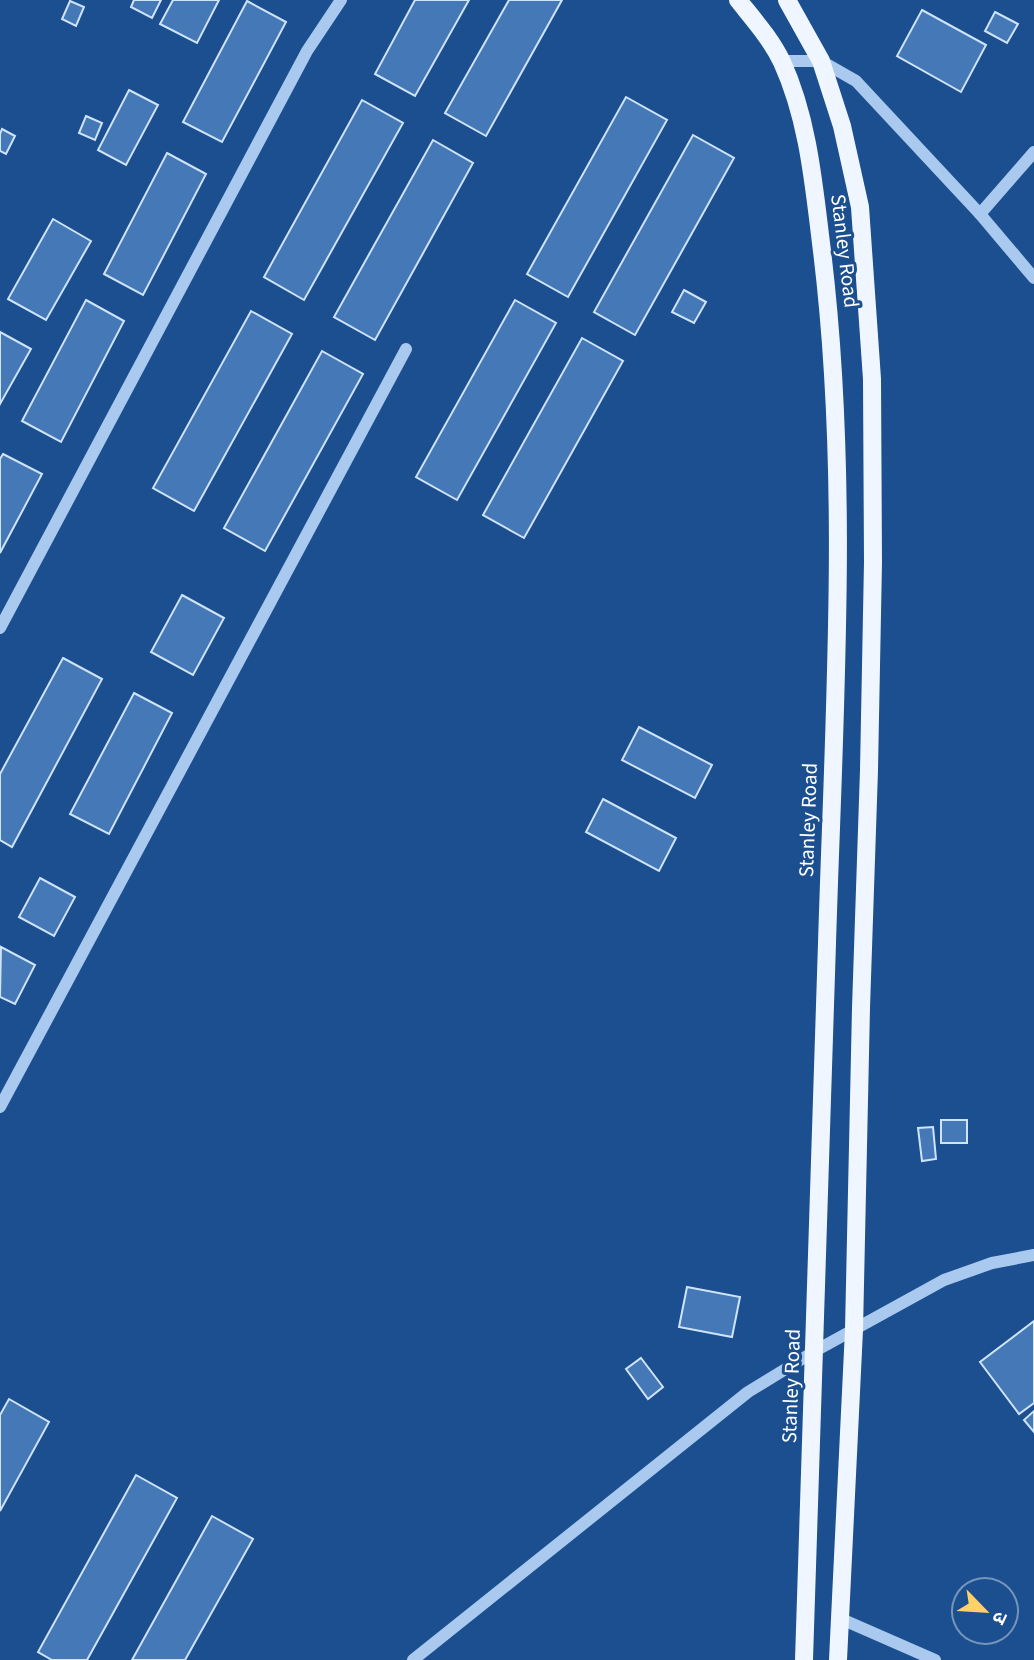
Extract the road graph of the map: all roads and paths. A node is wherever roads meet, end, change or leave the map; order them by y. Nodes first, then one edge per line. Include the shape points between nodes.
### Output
1 (341, 0) edge
2 (738, 0) edge
3 (787, 0) edge
4 (782, 61) junction
5 (821, 61) junction
6 (1034, 152) edge
7 (981, 214) junction
8 (1034, 278) edge
9 (406, 349) dead end
10 (0, 628) edge
11 (0, 1107) edge
12 (1034, 1255) edge
13 (854, 1330) junction
14 (816, 1351) junction
15 (839, 1618) junction
16 (413, 1660) edge
17 (804, 1660) edge
18 (838, 1660) edge
19 (935, 1660) edge

1 - 10 street via 307,51
2 - 4 main road, Stanley Road
3 - 5 main road, Stanley Road
4 - 5 street
4 - 14 main road, Stanley Road via 810,158 831,325 839,510
5 - 7 street via 856,81
5 - 13 main road, Stanley Road via 842,126 860,207 872,379 873,576
6 - 7 street
7 - 8 street
9 - 11 street
12 - 13 street via 992,1263 944,1280
13 - 14 street
13 - 15 main road, Stanley Road
14 - 16 street via 748,1392
14 - 17 main road, Stanley Road
15 - 18 main road, Stanley Road
15 - 19 street

